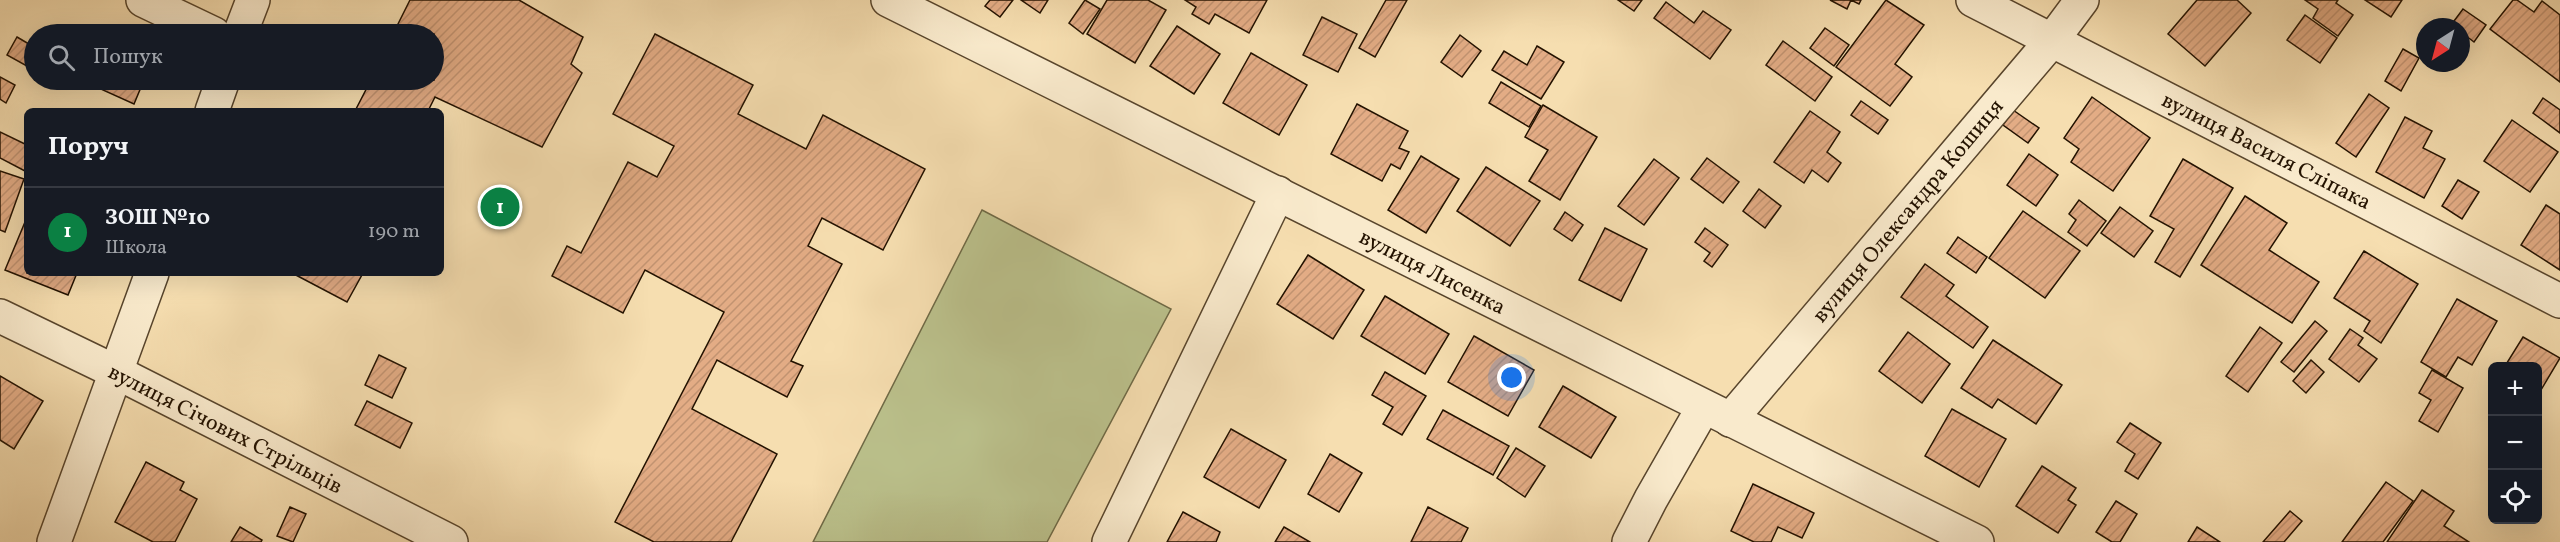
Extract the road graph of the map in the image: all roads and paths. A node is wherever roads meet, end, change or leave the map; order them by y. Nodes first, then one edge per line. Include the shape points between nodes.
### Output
1 (143, 0) edge
2 (253, 0) edge
3 (888, 0) edge
4 (1973, 0) edge
5 (2082, 0) edge
6 (193, 24) edge
7 (244, 24) edge
8 (2053, 39) junction
9 (220, 90) edge
10 (213, 108) edge
11 (1278, 193) junction
12 (151, 276) edge
13 (2560, 301) edge
14 (0, 316) edge
15 (116, 372) junction
16 (1717, 414) junction
17 (54, 542) edge
18 (451, 542) edge
19 (1109, 542) edge
20 (1629, 542) edge
21 (1977, 542) edge

1 - 6 street
2 - 7 street
3 - 11 street, вулиця Лисенка
4 - 8 street, вулиця Василя Сліпака
5 - 8 street, вулиця Олександра Кошиця
8 - 13 street, вулиця Василя Сліпака
8 - 16 street, вулиця Олександра Кошиця
9 - 10 street
11 - 16 street, вулиця Лисенка
11 - 19 street
12 - 15 street
14 - 15 street, вулиця Січових Стрільців
15 - 17 street
15 - 18 street, вулиця Січових Стрільців
16 - 20 street, вулиця Олександра Кошиця via 1651,499
16 - 21 street, вулиця Лисенка

